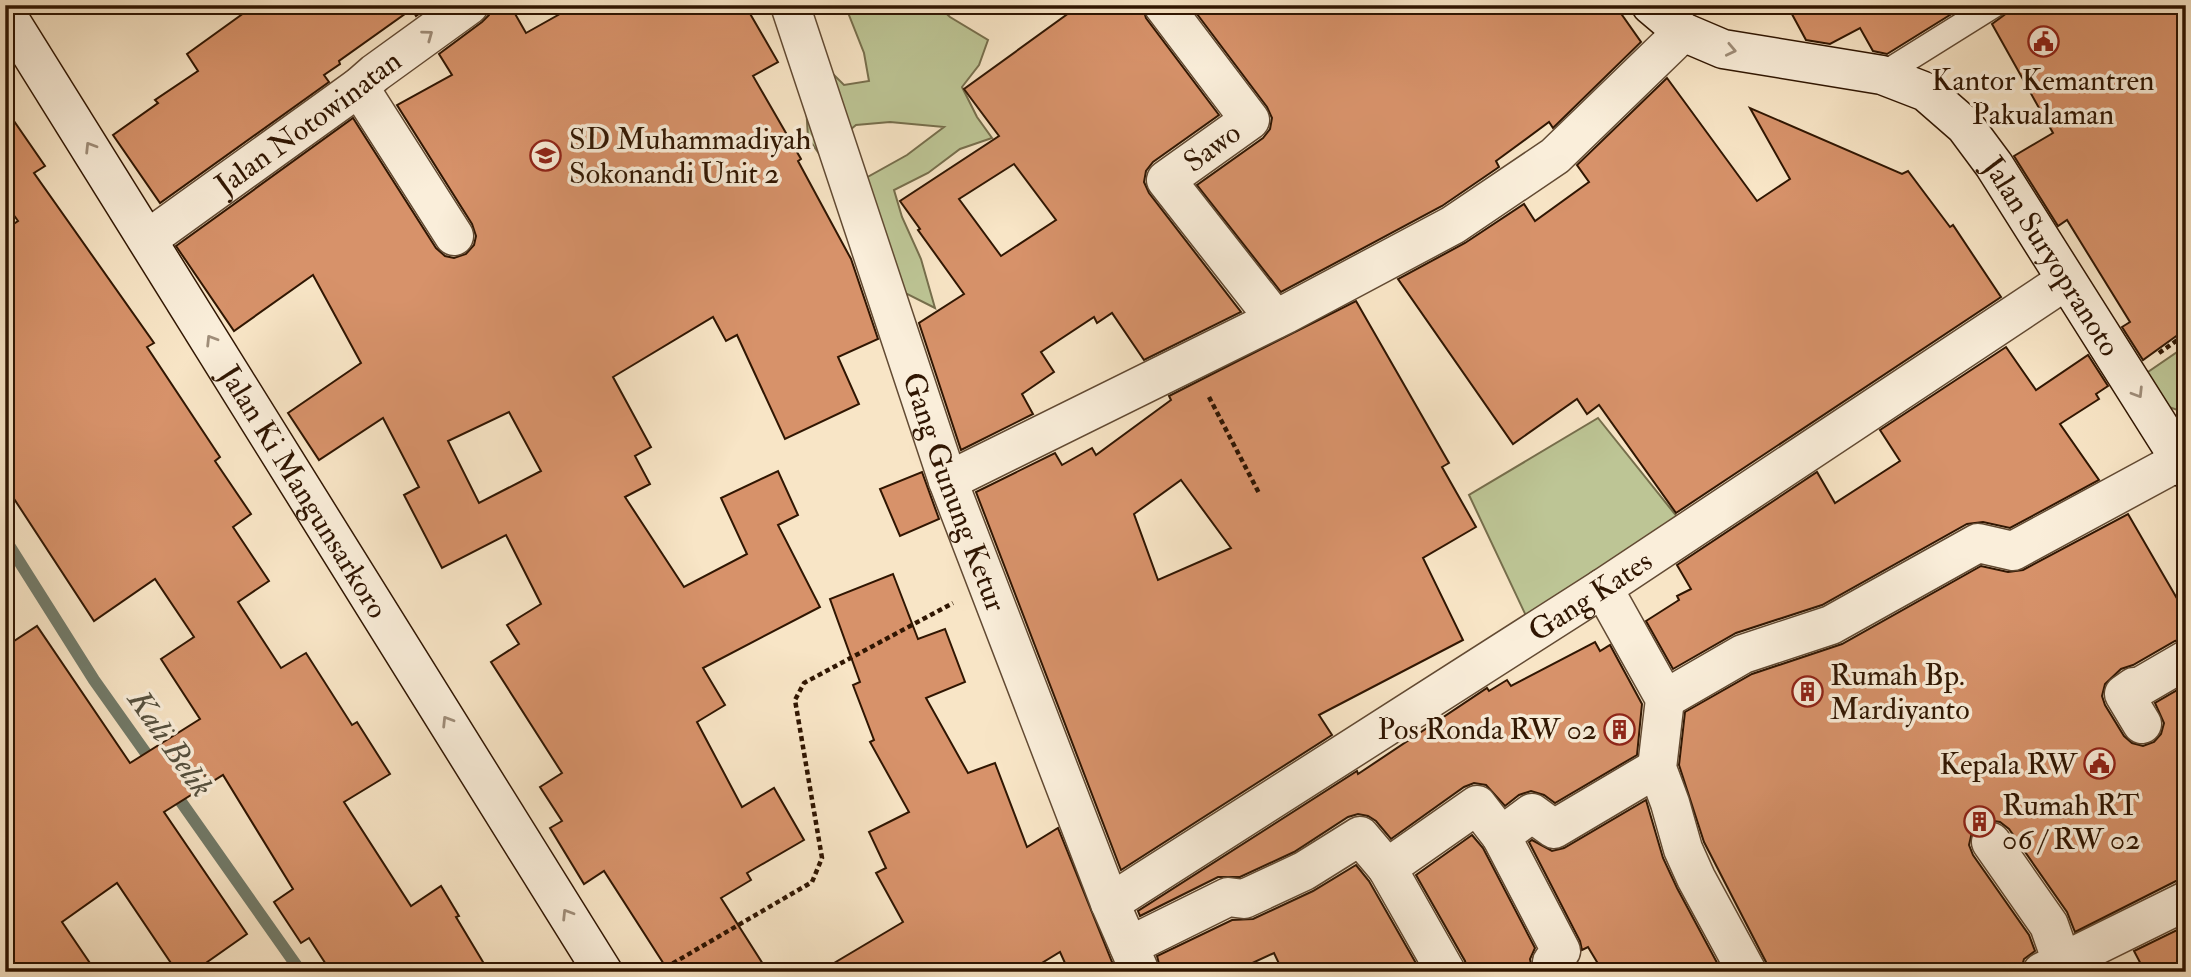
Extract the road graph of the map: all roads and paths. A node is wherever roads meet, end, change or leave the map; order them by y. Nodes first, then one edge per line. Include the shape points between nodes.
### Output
1 (469, 5) edge
2 (790, 5) edge
3 (1163, 5) edge
4 (1651, 5) edge
5 (1994, 5) edge
6 (5, 12) edge
7 (1683, 32) junction
8 (1882, 75) junction
9 (359, 87) junction
10 (454, 236) dead end
11 (148, 239) junction
12 (2065, 281) junction
13 (1275, 319) junction
14 (1191, 362) junction
15 (2183, 465) edge
16 (948, 481) junction
17 (1260, 495) dead end
18 (988, 585) junction
19 (1602, 589) junction
20 (2186, 660) edge
21 (1665, 698) junction
22 (2141, 724) dead end
23 (1657, 768) junction
24 (1501, 836) junction
25 (1991, 842) dead end
26 (1387, 868) junction
27 (2186, 901) edge
28 (1110, 903) junction
29 (1134, 959) edge
30 (2052, 967) edge
31 (603, 972) edge
32 (658, 972) edge
33 (1446, 972) edge
34 (1557, 972) edge
35 (1747, 972) edge

9 -> 1 street, Jalan Notowinatan
2 - 16 street, Gang Gunung Ketur
3 - 13 street, Sawo via 1250,120 1166,180
4 - 7 street, Jalan Suryopranoto
5 - 8 lane
11 -> 6 street, Jalan Ki Mangunsarkoro
7 -> 8 street, Jalan Suryopranoto via 1723,49
7 - 13 street via 1555,156 1453,225
8 - 12 street, Jalan Suryopranoto via 1926,92 1965,126
9 - 10 street
9 - 11 street, Jalan Notowinatan
31 -> 11 street, Jalan Ki Mangunsarkoro
12 -> 15 street, Jalan Suryopranoto
12 - 19 street, Gang Kates
13 - 14 street
14 - 16 street
14 - 17 path
15 - 21 street via 2013,551 1978,543 1831,625 1743,654
16 - 18 street, Gang Gunung Ketur
18 - 28 street, Gang Gunung Ketur
18 - 32 path via 804,683 795,699 821,858 812,882
19 - 21 street
19 - 28 street, Gang Kates
20 - 22 street via 2124,694
21 - 23 street
23 - 24 street via 1554,829 1532,813
23 - 35 street via 1683,849
24 - 26 street via 1477,805
24 - 34 street via 1561,951 1552,962
25 - 30 street via 2049,925
26 - 29 street via 1360,836 1292,877 1244,899 1228,897
26 - 33 street
27 - 30 street
28 - 29 street, Gang Gunung Ketur

